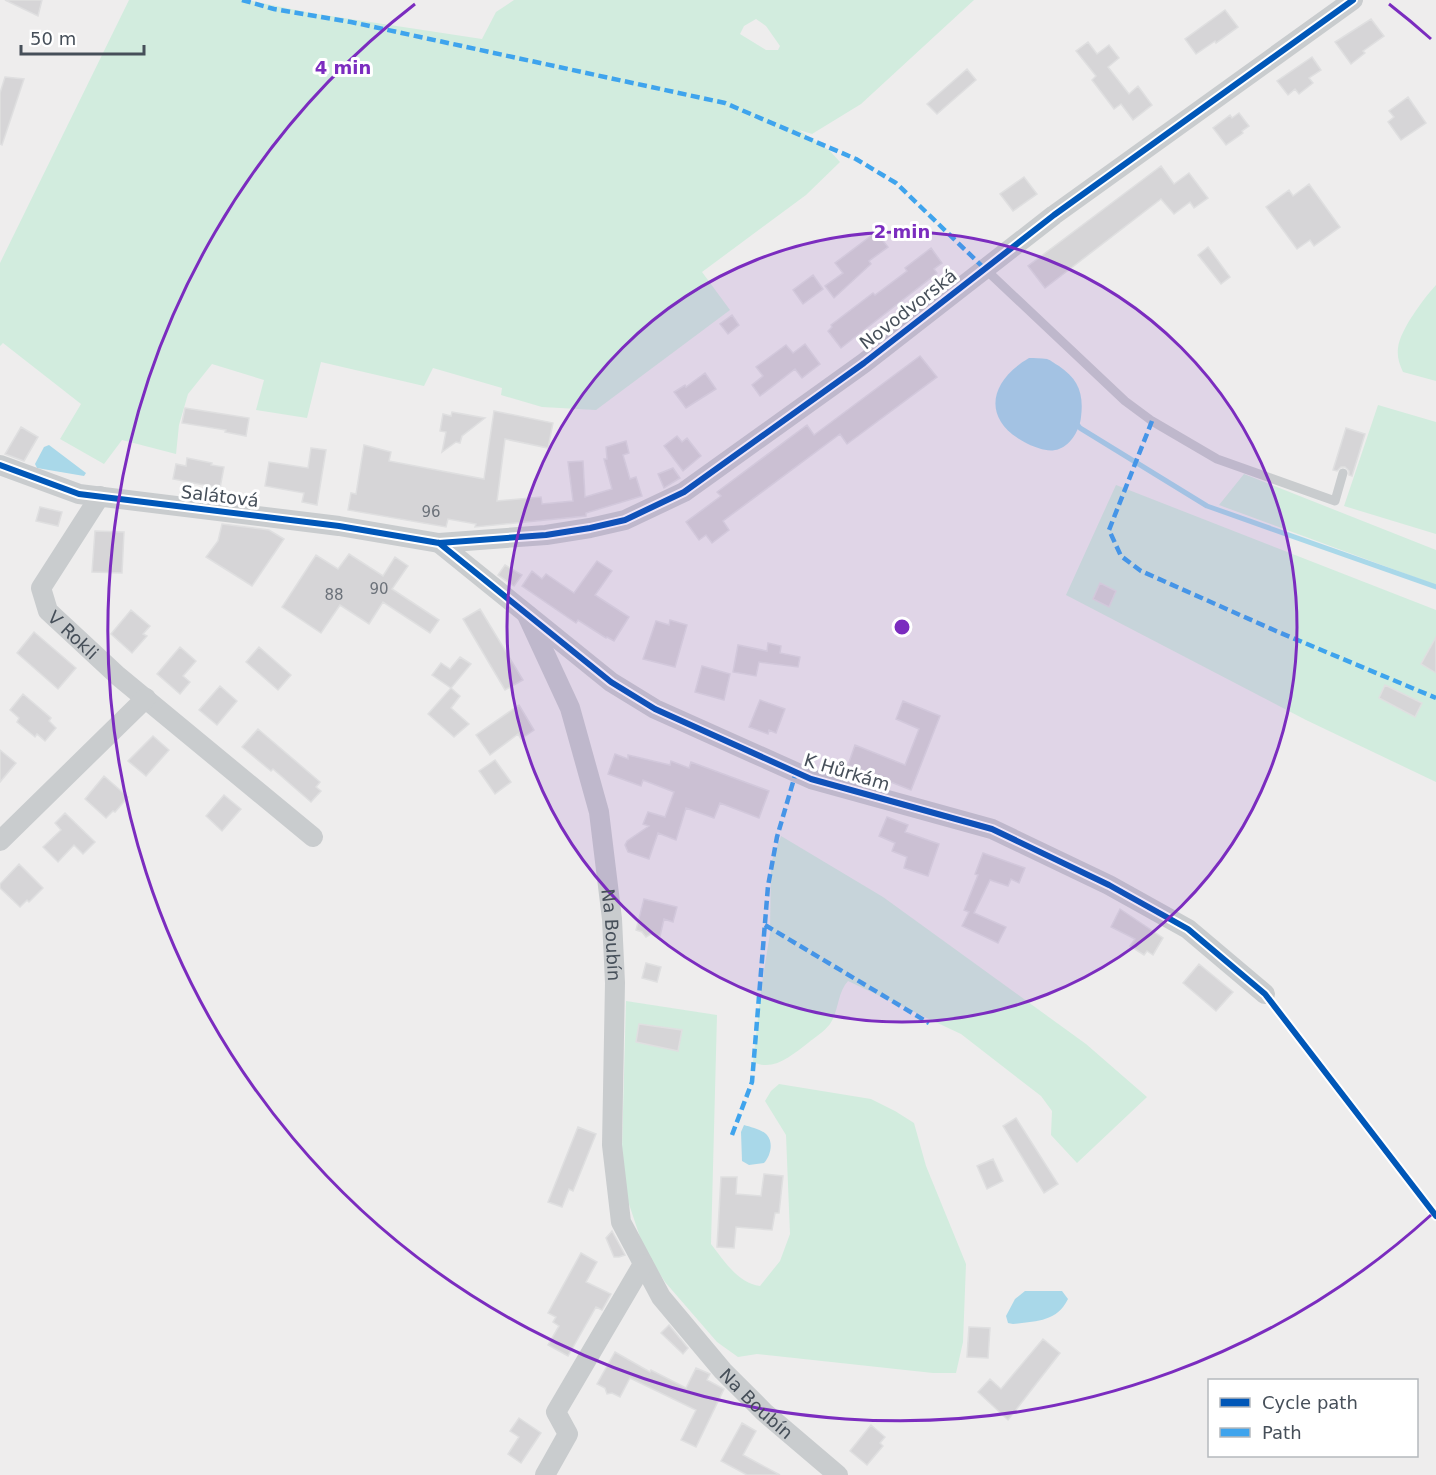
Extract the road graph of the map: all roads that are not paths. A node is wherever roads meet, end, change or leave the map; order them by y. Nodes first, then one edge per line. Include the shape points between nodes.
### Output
1 (1353, 0) edge
2 (984, 268) junction
3 (0, 465) edge
4 (1343, 473) dead end
5 (100, 496) junction
6 (440, 543) junction
7 (527, 615) junction
8 (146, 698) junction
9 (313, 837) dead end
10 (0, 841) edge
11 (1265, 994) dead end
12 (643, 1264) junction
13 (545, 1475) edge
14 (838, 1475) edge

1 - 2 street, Novodvorská
2 - 4 lane via 1125,401 1217,459 1335,501
2 - 6 street, Novodvorská via 864,363 684,492 625,520 590,528
3 - 5 street, Salátová via 79,495
5 - 6 street, Salátová via 339,526
5 - 8 street, V Rokli via 41,588 48,611
6 - 7 street, K Hůrkám
7 - 11 street, K Hůrkám via 611,682 655,710 811,779 992,829 1188,928
7 - 12 street, Na Boubín via 570,708 599,812 615,983 612,1145 621,1222
8 - 9 street, V Rokli
8 - 10 street
12 - 13 street via 556,1412 568,1434
12 - 14 street, Na Boubín via 661,1297 723,1371

